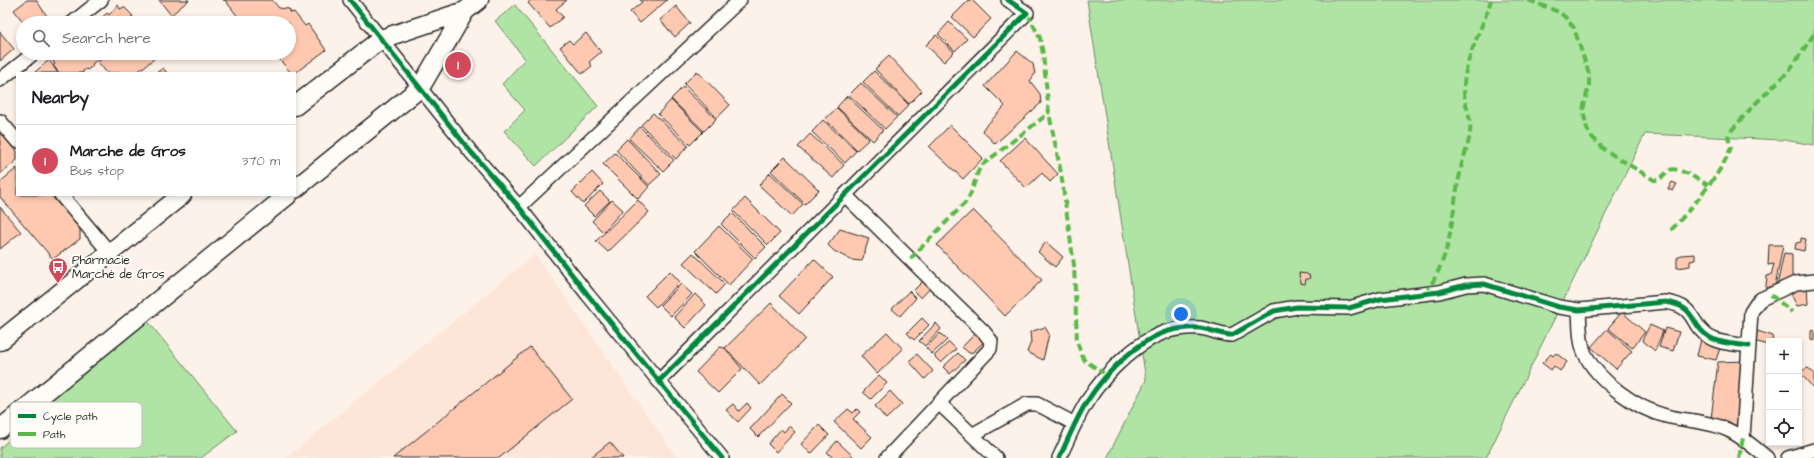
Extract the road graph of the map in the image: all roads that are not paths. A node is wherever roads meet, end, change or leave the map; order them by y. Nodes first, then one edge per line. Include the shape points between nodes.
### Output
1 (101, 0) edge
2 (350, 0) edge
3 (740, 0) edge
4 (1008, 0) edge
5 (472, 5) edge
6 (81, 16) edge
7 (381, 39) junction
8 (25, 60) edge
9 (0, 80) edge
10 (420, 88) junction
11 (296, 105) edge
12 (0, 121) edge
13 (16, 140) edge
14 (296, 188) edge
15 (845, 195) junction
16 (62, 196) edge
17 (181, 196) edge
18 (287, 196) edge
19 (519, 207) junction
20 (109, 252) junction
21 (1814, 281) edge
22 (1579, 310) junction
23 (0, 341) edge
24 (1749, 346) junction
25 (660, 380) junction
26 (33, 402) edge
27 (939, 404) junction
28 (10, 421) edge
29 (1075, 424) junction
30 (0, 429) edge
31 (972, 435) junction
32 (1743, 438) junction
33 (1814, 450) edge
34 (722, 458) edge
35 (887, 458) edge
36 (996, 458) edge
37 (1059, 458) edge
38 (1768, 458) edge
39 (1788, 458) edge

1 - 6 street
2 - 7 street
3 - 19 street
4 - 15 street via 1027,13
5 - 7 street
5 - 10 street
7 - 10 street
7 - 11 street
8 - 9 street
10 - 14 street
10 - 19 street
12 - 13 street
15 - 25 street
15 - 27 street via 991,341 990,350
16 - 20 street
17 - 20 street
18 - 26 street
19 - 25 street via 588,295
20 - 23 street
21 - 24 street via 1796,283 1757,302 1751,312
22 - 24 street via 1672,303 1690,312 1710,338
22 - 29 street via 1484,284 1380,299 1350,308 1297,307 1274,311 1232,335 1204,328 1164,331 1123,358 1087,402
22 - 32 street via 1580,336 1585,353 1599,374 1626,397 1665,416 1727,429
24 - 32 street
25 - 34 street
27 - 31 street
27 - 35 street
28 - 30 street
29 - 31 street via 1037,404 1027,404
29 - 37 street
31 - 36 street
32 - 38 street
33 - 39 street

